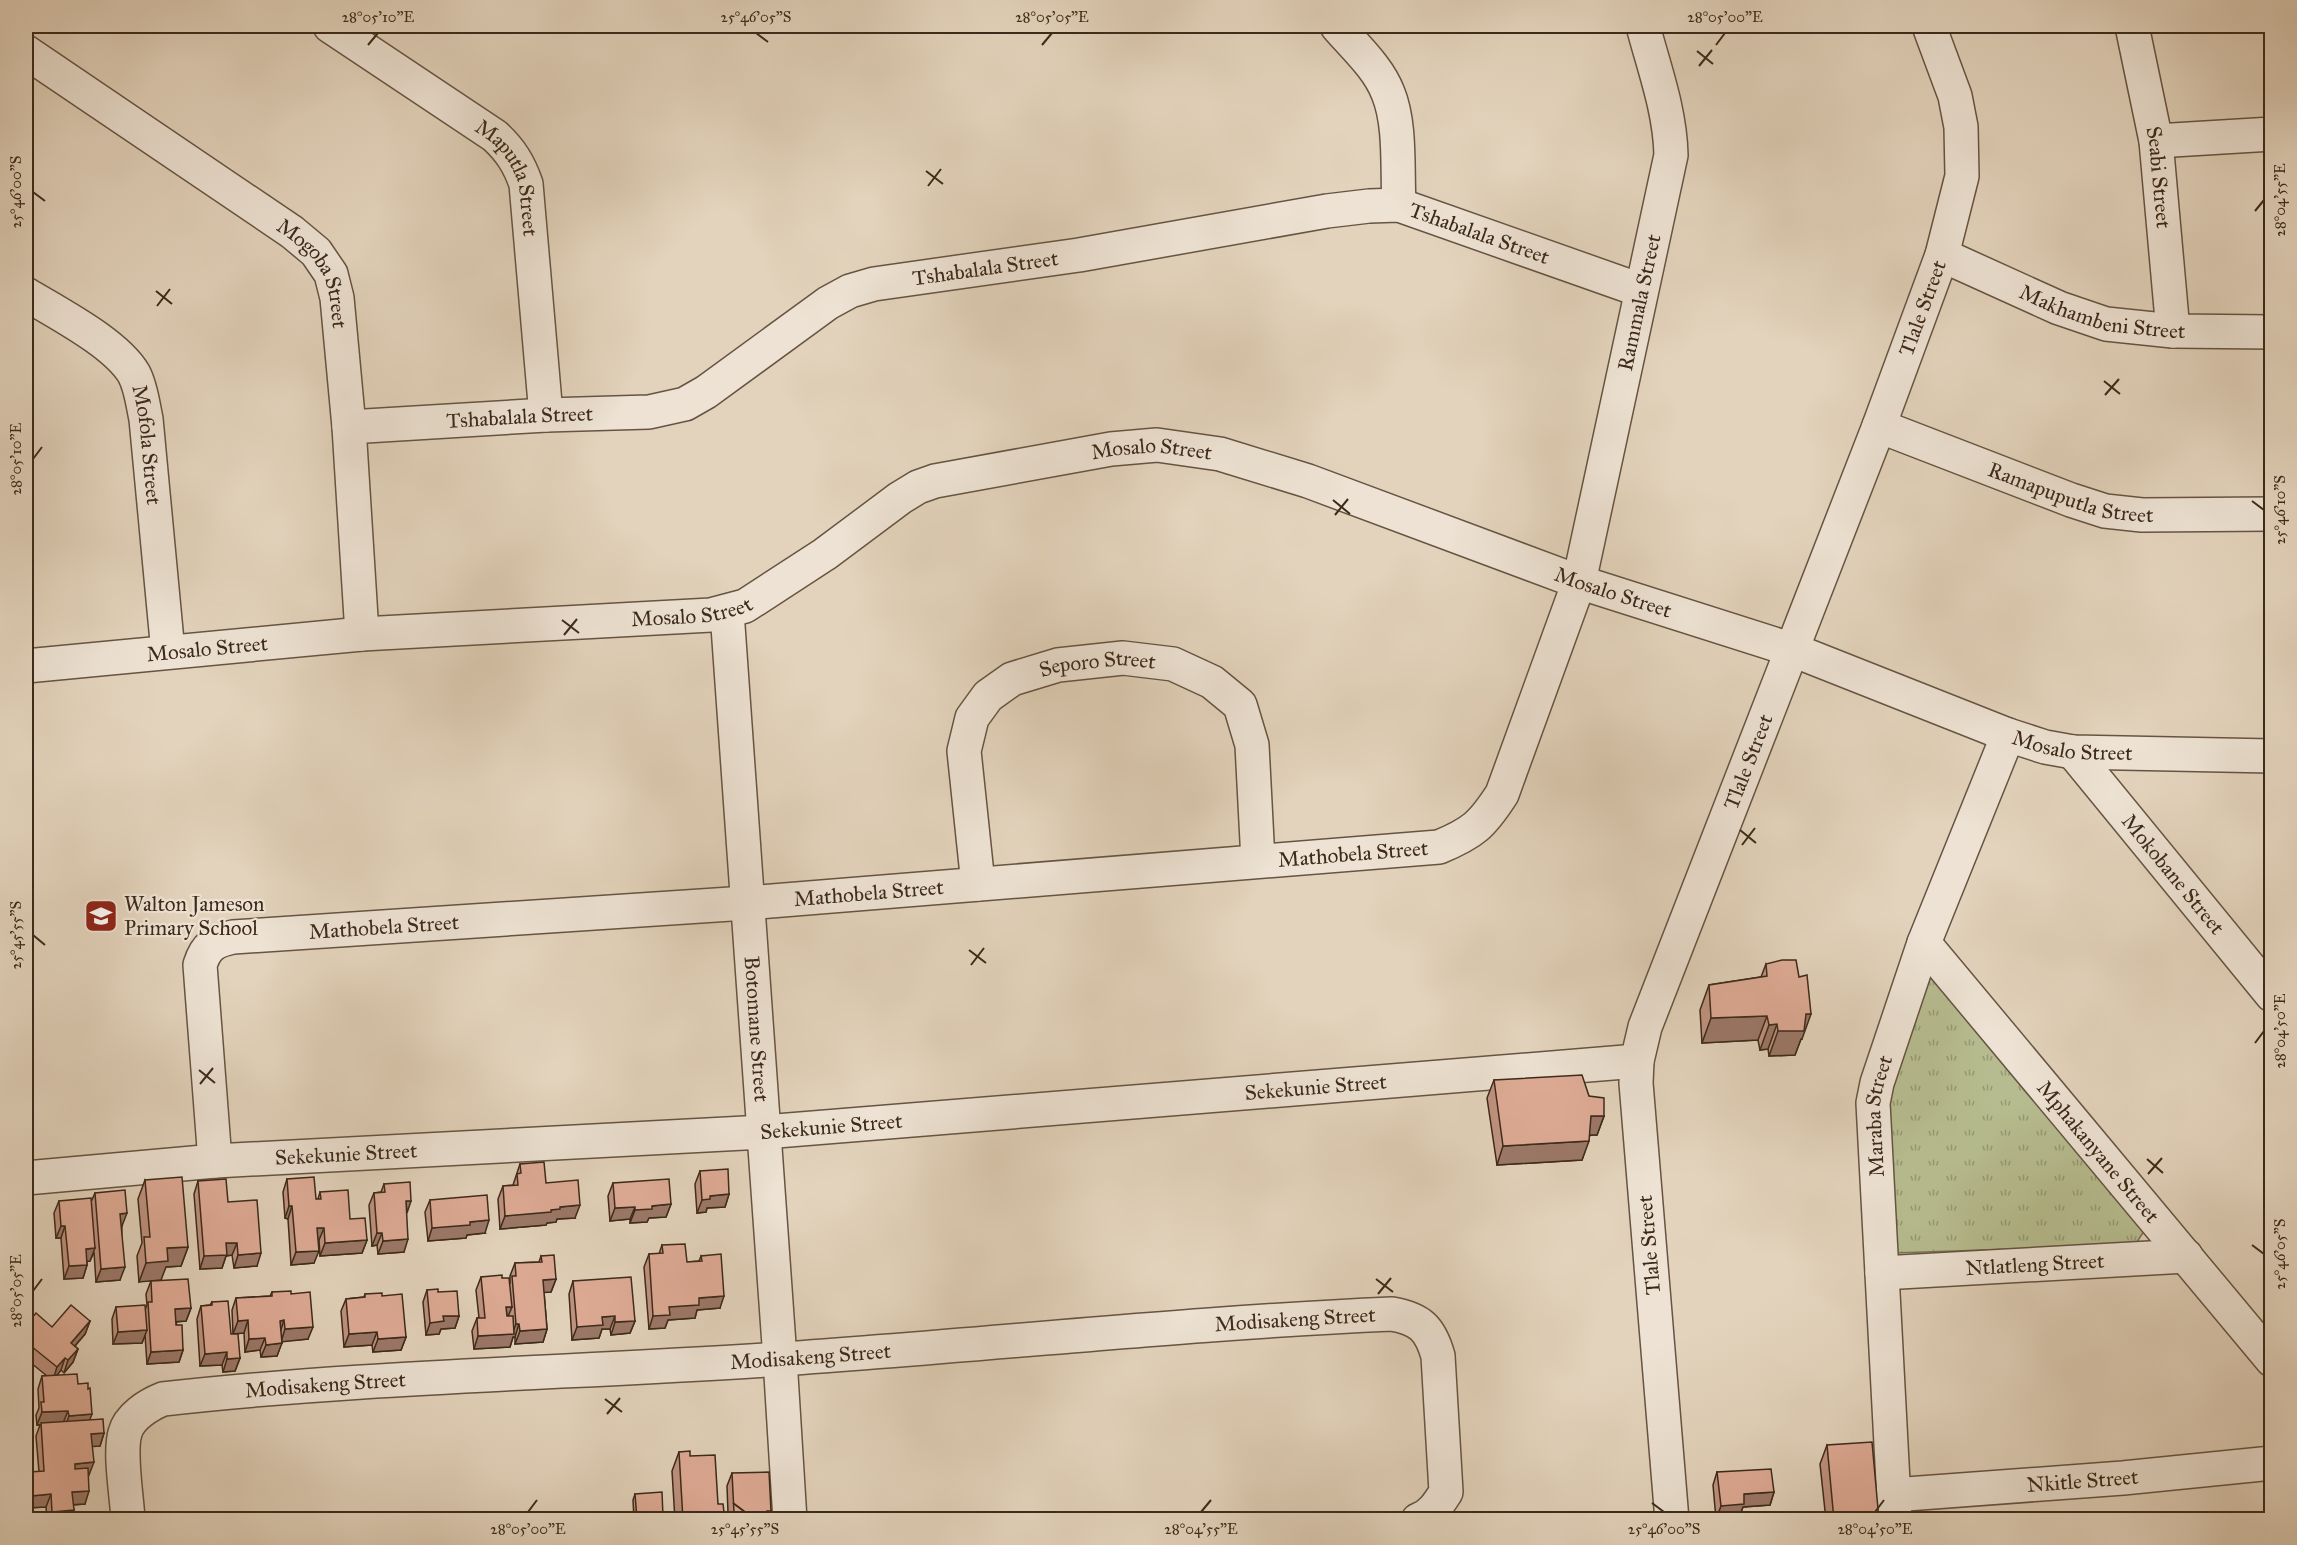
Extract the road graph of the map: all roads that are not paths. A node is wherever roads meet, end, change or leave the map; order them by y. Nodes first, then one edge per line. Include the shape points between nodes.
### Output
1 (330, 26) edge
2 (1337, 26) edge
3 (1643, 26) edge
4 (1929, 26) edge
5 (2132, 26) edge
6 (26, 52) edge
7 (2271, 135) edge
8 (2156, 141) junction
9 (1399, 205) junction
10 (1942, 255) junction
11 (1640, 290) junction
12 (26, 294) edge
13 (2173, 331) junction
14 (2271, 332) edge
15 (546, 415) junction
16 (1879, 426) junction
17 (349, 427) junction
18 (2271, 514) edge
19 (1579, 582) junction
20 (727, 612) junction
21 (362, 634) junction
22 (1793, 650) junction
23 (168, 652) junction
24 (26, 666) edge
25 (2008, 735) junction
26 (2073, 752) junction
27 (2271, 756) edge
28 (1258, 861) junction
29 (978, 885) junction
30 (746, 903) junction
31 (1924, 943) junction
32 (2271, 995) edge
33 (1637, 1061) junction
34 (764, 1132) junction
35 (216, 1161) junction
36 (26, 1178) edge
37 (2186, 1256) junction
38 (1882, 1274) junction
39 (780, 1359) junction
40 (2271, 1360) edge
41 (2271, 1463) edge
42 (1894, 1508) edge
43 (128, 1520) edge
44 (790, 1520) edge
45 (1418, 1520) edge
46 (1672, 1520) edge

1 - 15 street, Maputla Street via 495,136 516,159 526,184
2 - 9 street via 1376,71 1388,92 1394,116
3 - 11 street, Rammala Street via 1664,104 1671,155
4 - 10 street, Tlale Street via 1955,96 1961,127 1962,176
5 - 8 street, Seabi Street
6 - 17 street, Mogoba Street via 316,252 331,274 337,298
7 - 8 street
8 - 13 street, Seabi Street
9 - 11 street, Tshabalala Street
9 - 15 street, Tshabalala Street via 1327,211 1079,255 874,284 828,303 685,404 649,412
10 - 13 street, Makhambeni Street via 2059,308 2106,324
10 - 16 street, Tlale Street
11 - 19 street, Rammala Street
12 - 23 street, Mofola Street via 100,341 121,357 134,375 146,419
13 - 14 street, Makhambeni Street
15 - 17 street, Tshabalala Street
16 - 18 street, Ramapuputla Street via 2105,511 2142,515
16 - 22 street, Tlale Street
17 - 21 street, Mogoba Street
19 - 20 street, Mosalo Street via 1308,481 1220,454 1157,446 1111,449 918,487 805,567 745,606
19 - 22 street, Mosalo Street
19 - 28 street, Mathobela Street via 1502,794 1485,819 1465,836 1439,847
20 - 21 street, Mosalo Street
20 - 30 street, Botomane Street
21 - 23 street, Mosalo Street
22 - 25 street, Mosalo Street
22 - 33 street, Tlale Street via 1645,1027
23 - 24 street, Mosalo Street
25 - 26 street, Mosalo Street
25 - 31 street, Maraba Street
26 - 27 street, Mosalo Street
26 - 32 street, Mokobane Street
28 - 29 street, Mathobela Street
28 - 29 street, Seporo Street via 1252,746 1240,705 1212,682 1173,664 1123,658 1058,665 1012,679 988,696 972,718 964,751
29 - 30 street, Mathobela Street
30 - 34 street, Botomane Street
30 - 35 street, Mathobela Street via 217,940 204,952 200,965
31 - 37 street, Mphakanyane Street
31 - 38 street, Maraba Street via 1876,1083 1873,1103
33 - 34 street, Sekekunie Street
33 - 46 street, Tlale Street
34 - 35 street, Sekekunie Street
34 - 39 street, Botomane Street
35 - 36 street, Sekekunie Street
37 - 38 street, Ntlatleng Street
37 - 40 street, Mphakanyane Street
38 - 42 street, Maraba Street
39 - 43 street, Modisakeng Street via 353,1382 163,1399 147,1406 125,1432
39 - 44 street, Botomane Street
39 - 45 street, Modisakeng Street via 1265,1319 1392,1314 1407,1317 1424,1327 1438,1356 1446,1492 1436,1507
41 - 42 street, Nkitle Street

